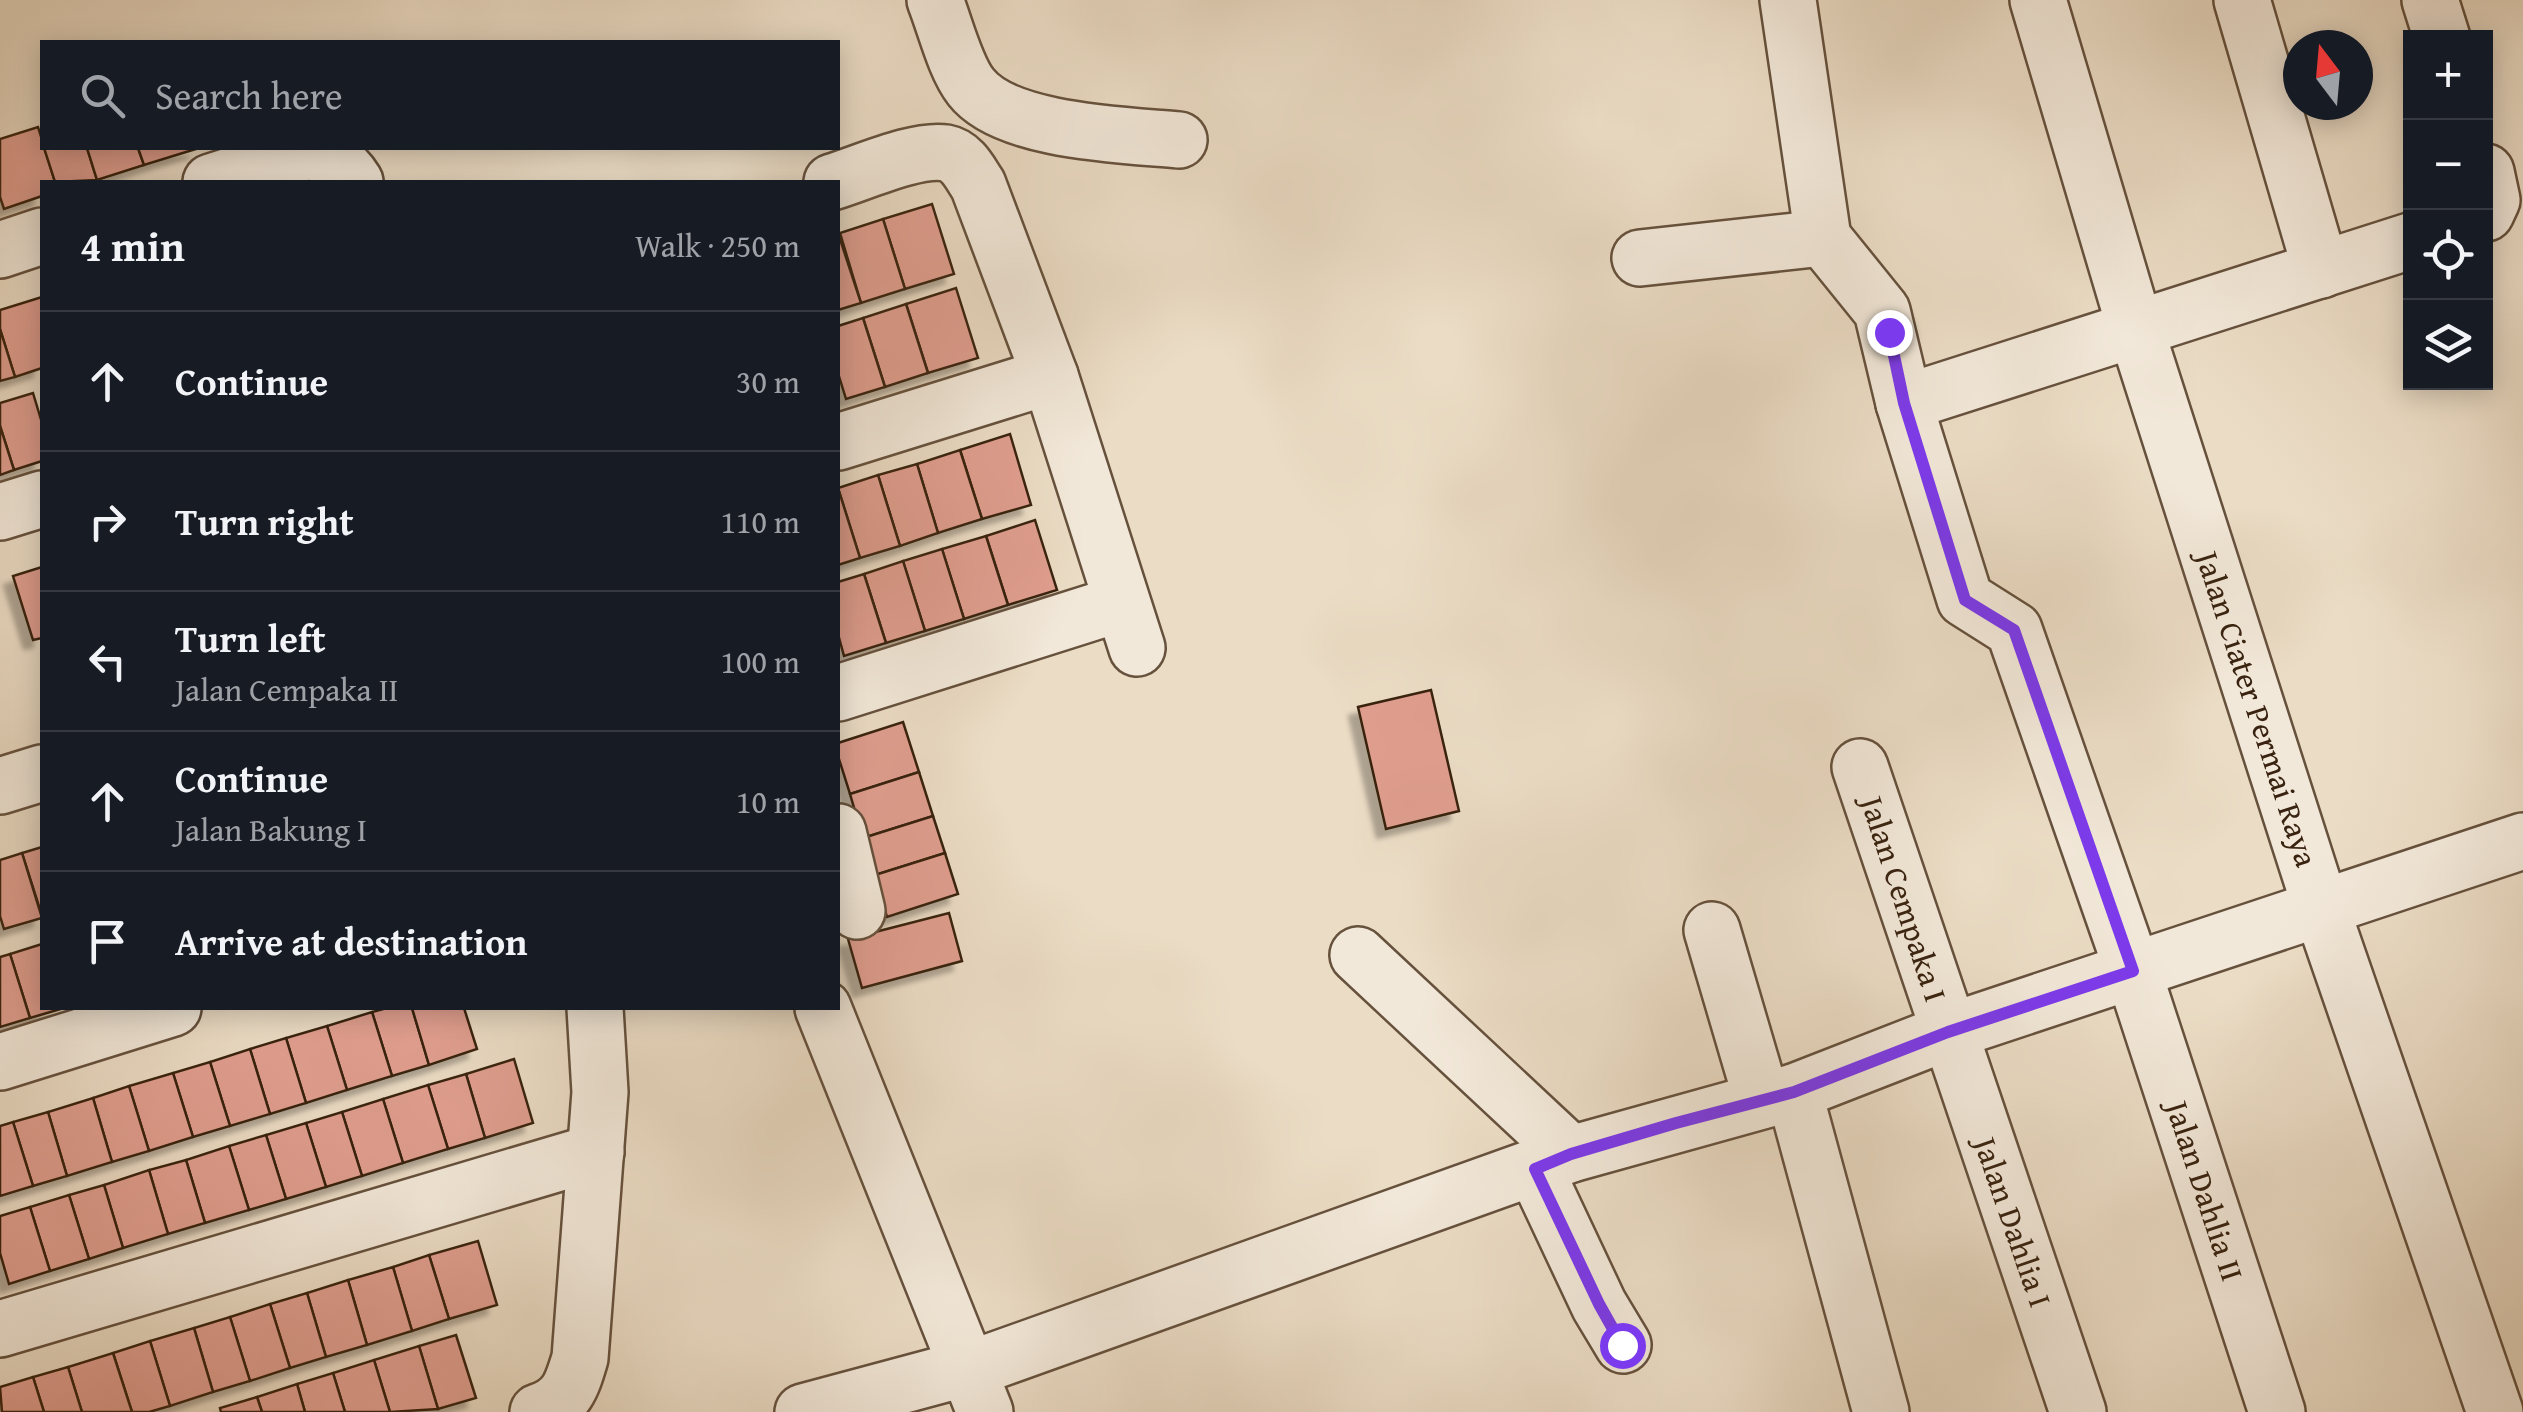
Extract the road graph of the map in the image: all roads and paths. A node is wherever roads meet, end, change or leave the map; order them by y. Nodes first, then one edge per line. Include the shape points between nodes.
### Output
1 (935, 0) edge
2 (1788, 0) edge
3 (2038, 0) edge
4 (2242, 0) edge
5 (2430, 0) edge
6 (2439, 30) edge
7 (1179, 140) dead end
8 (216, 180) edge
9 (354, 180) edge
10 (838, 180) edge
11 (40, 237) edge
12 (1823, 238) junction
13 (2403, 243) edge
14 (0, 250) edge
15 (1640, 258) dead end
16 (2321, 270) junction
17 (2135, 327) junction
18 (1050, 376) junction
19 (1904, 403) junction
20 (840, 441) edge
21 (40, 501) edge
22 (0, 512) edge
23 (840, 693) edge
24 (1860, 766) dead end
25 (40, 773) edge
26 (0, 786) edge
27 (840, 840) edge
28 (2522, 846) edge
29 (2321, 908) junction
30 (858, 911) dead end
31 (1712, 930) dead end
32 (1358, 954) dead end
33 (2133, 971) junction
34 (166, 1010) edge
35 (594, 1010) edge
36 (824, 1010) edge
37 (1948, 1032) junction
38 (0, 1062) edge
39 (1778, 1096) junction
40 (596, 1152) junction
41 (1553, 1162) junction
42 (0, 1329) edge
43 (1622, 1345) dead end
44 (977, 1390) edge
45 (538, 1412) edge
46 (802, 1412) edge
47 (1881, 1412) edge
48 (2078, 1412) edge
49 (2277, 1412) edge
50 (2495, 1412) edge

1 - 7 street via 980,97 1056,128
2 - 12 street
3 - 17 street, Jalan Ciater Permai Raya
4 - 16 street
5 - 6 street
8 - 9 street via 317,152
10 - 18 street via 923,154 948,153 964,163
11 - 14 street
12 - 15 street
12 - 19 street, Jalan Dahlia II via 1882,311
13 - 16 street
16 - 17 street
17 - 19 street
17 - 29 street, Jalan Ciater Permai Raya
18 - 20 street
18 - 23 street via 1130,626
19 - 33 street, Jalan Dahlia II via 1965,600 2014,630
21 - 22 street
24 - 37 street, Jalan Cempaka I
25 - 26 street
27 - 30 street
28 - 29 street
29 - 33 street
29 - 50 street, Jalan Ciater Permai Raya
31 - 39 street
32 - 41 street
33 - 37 street
33 - 49 street, Jalan Dahlia II
34 - 38 street
35 - 40 street
36 - 44 street
37 - 39 street
37 - 48 street, Jalan Dahlia I
39 - 41 street
39 - 47 street
40 - 42 street
40 - 45 street via 580,1358 571,1390
41 - 43 street via 1599,1304
41 - 44 street
44 - 46 street

